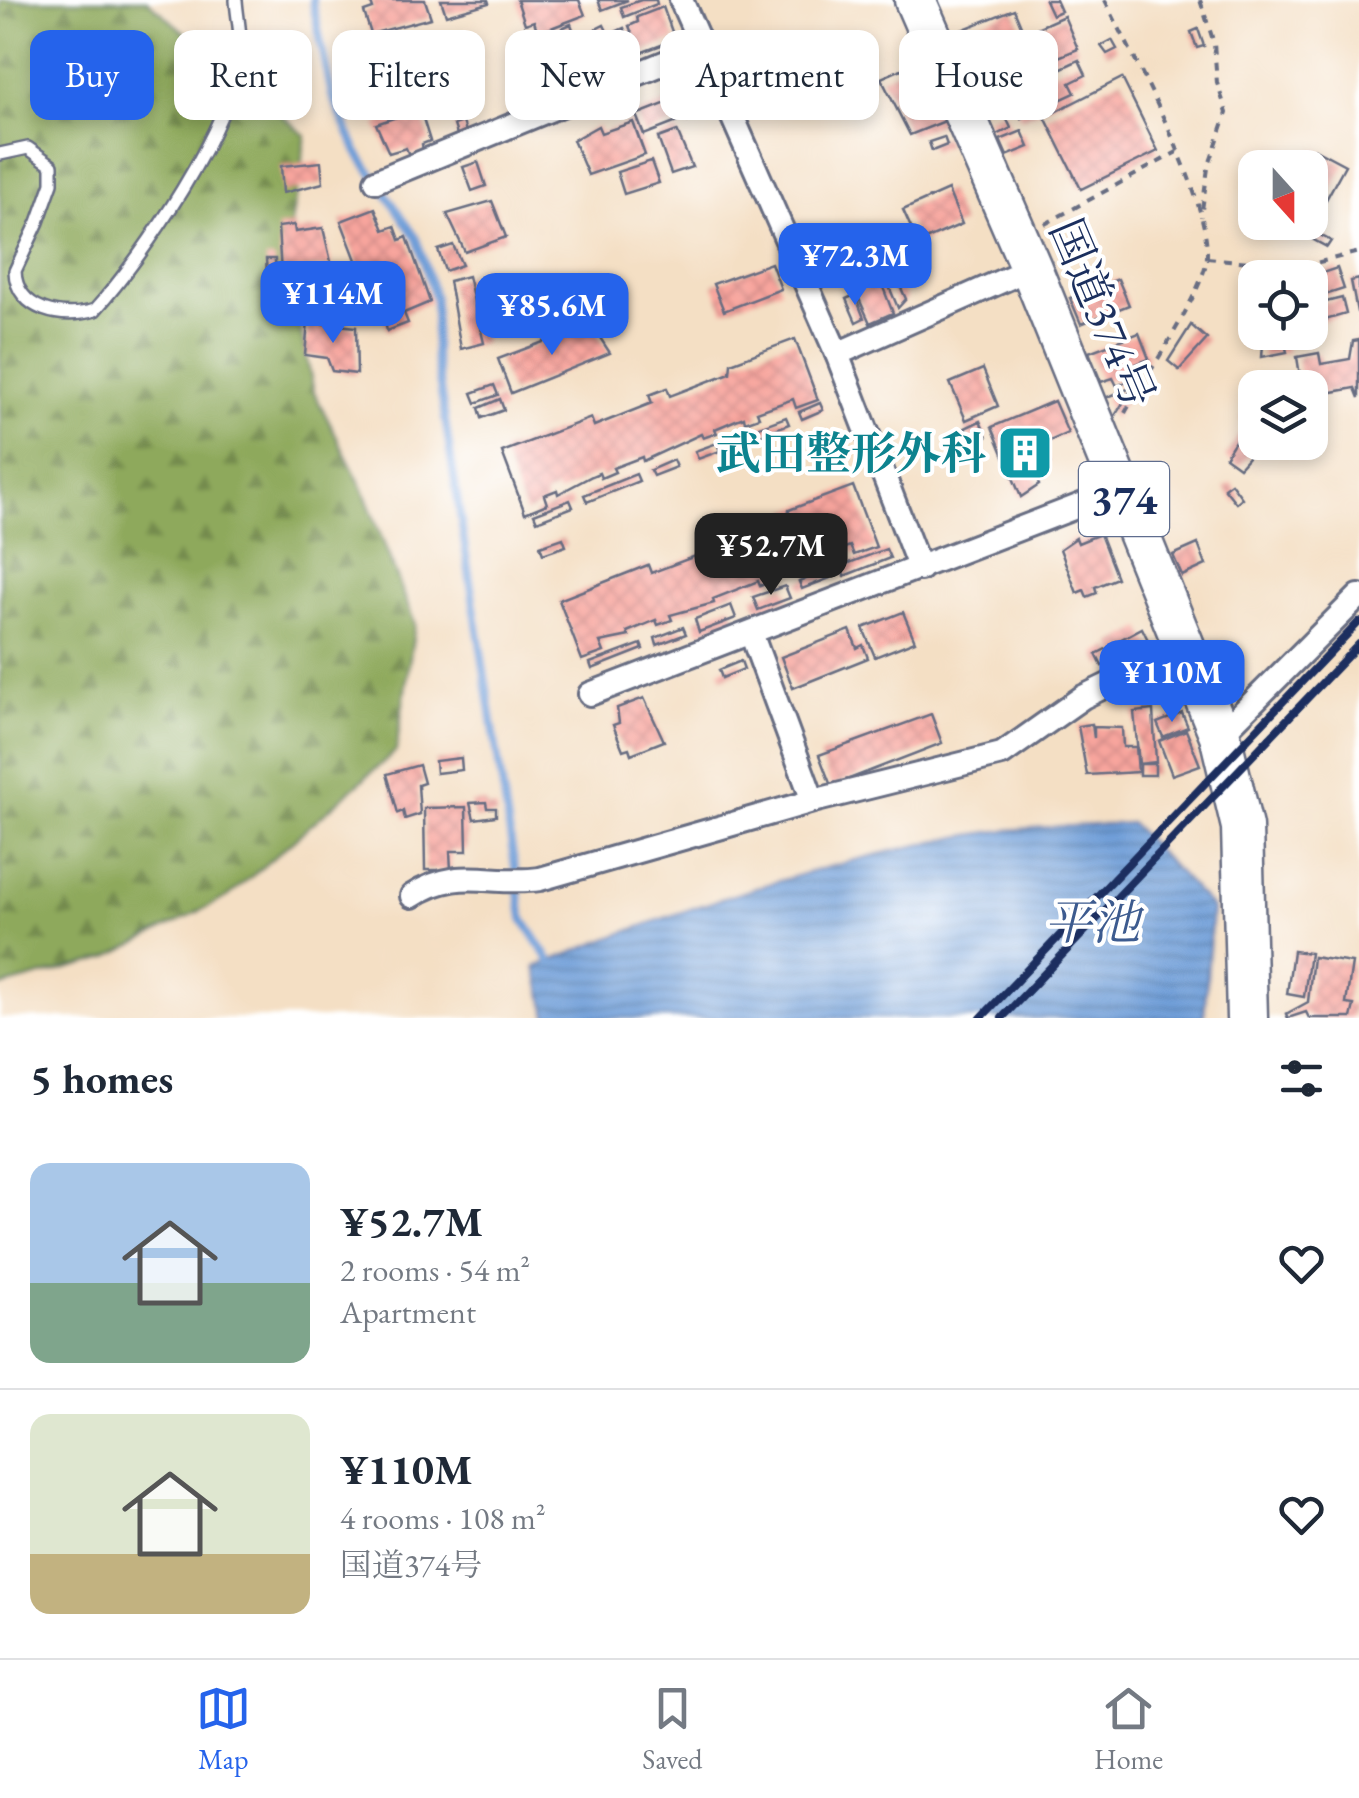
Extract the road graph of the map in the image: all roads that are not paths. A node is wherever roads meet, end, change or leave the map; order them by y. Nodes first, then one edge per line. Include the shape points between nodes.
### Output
1 (236, 0) edge
2 (682, 0) edge
3 (915, 0) edge
4 (695, 30) edge
5 (660, 65) edge
6 (735, 120) edge
7 (0, 154) edge
8 (376, 181) dead end
9 (1024, 253) junction
10 (838, 354) junction
11 (1120, 490) junction
12 (920, 569) junction
13 (1359, 596) edge
14 (751, 633) junction
15 (1184, 648) junction
16 (590, 694) dead end
17 (1220, 736) junction
18 (813, 801) junction
19 (412, 896) dead end
20 (1246, 1018) edge

1 - 7 lane via 240,54 226,98 167,212 95,310 76,316 52,312 30,303 16,285 52,183 52,165 28,148
2 - 4 street
3 - 9 highway, 国道374号 / 374
5 - 8 street
6 - 10 street
9 - 10 street
9 - 11 highway, 国道374号 / 374
10 - 12 street
11 - 12 street
11 - 15 highway, 国道374号 / 374
12 - 14 street
13 - 17 street
14 - 16 street
14 - 18 street
15 - 17 highway, 国道374号 / 374
15 - 18 street via 1083,697 1002,754
17 - 20 highway, 国道374号 / 374 via 1242,827
18 - 19 street via 540,879 437,879

